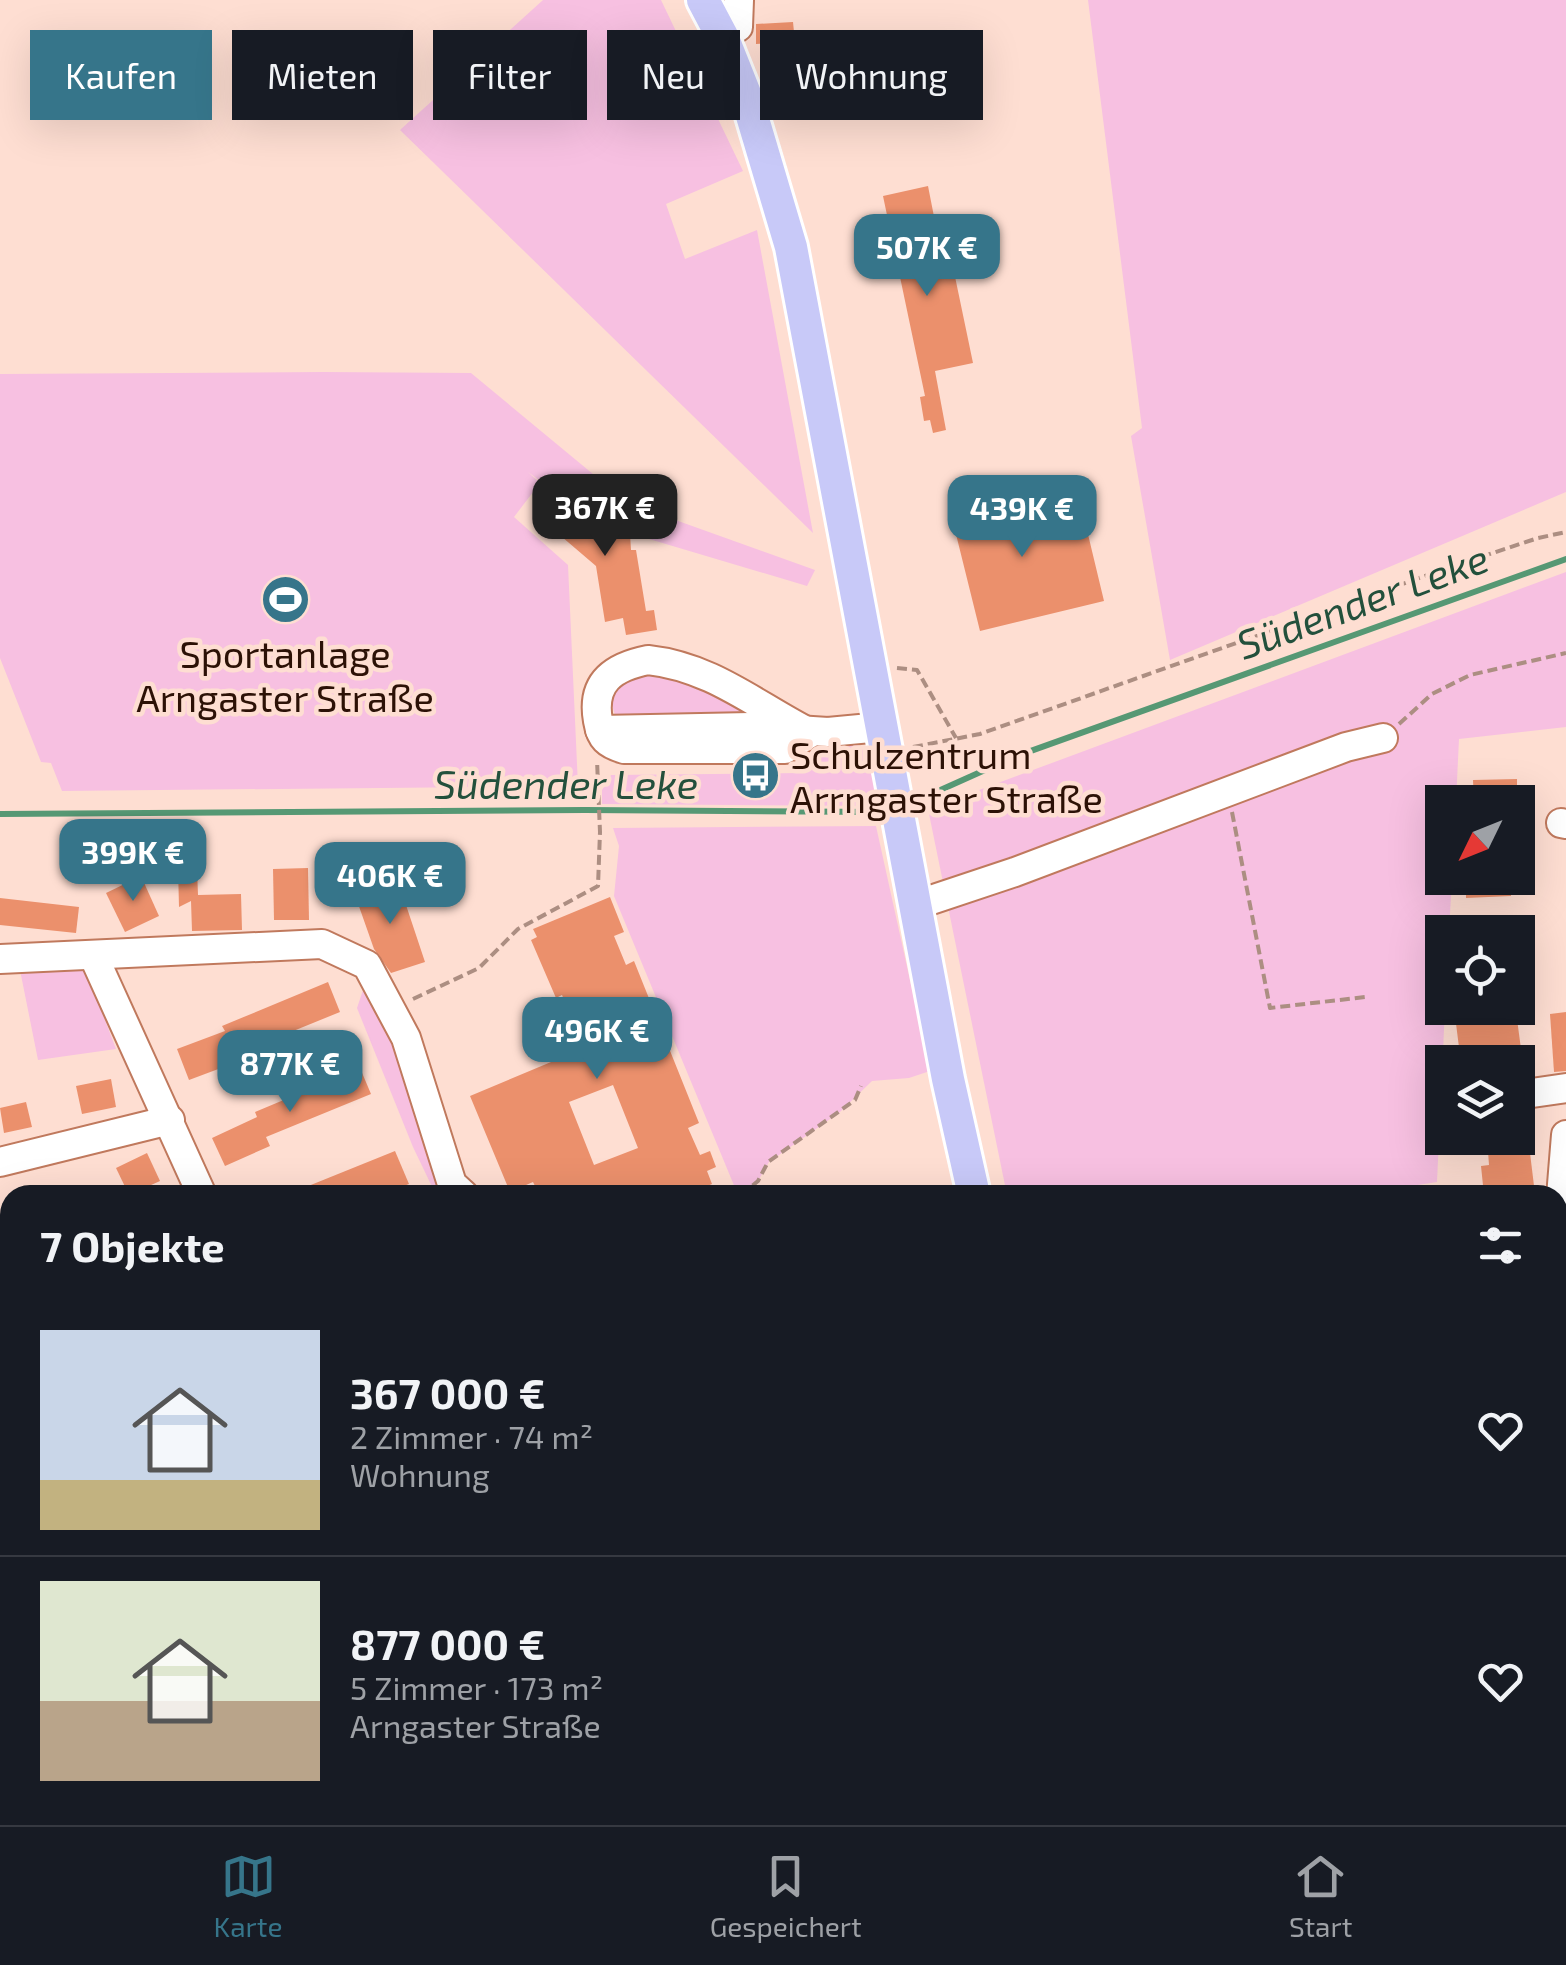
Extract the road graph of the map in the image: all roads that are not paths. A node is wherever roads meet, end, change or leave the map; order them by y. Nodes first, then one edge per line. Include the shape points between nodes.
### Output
1 (702, 0) edge
2 (739, 0) edge
3 (719, 30) edge
4 (733, 30) edge
5 (740, 85) edge
6 (810, 732) junction
7 (892, 738) junction
8 (1383, 738) road end
9 (916, 905) junction
10 (93, 955) junction
11 (0, 959) edge
12 (1566, 1088) edge
13 (1535, 1093) edge
14 (170, 1120) junction
15 (1566, 1136) edge
16 (0, 1162) edge
17 (198, 1185) edge
18 (453, 1185) edge
19 (972, 1185) edge
20 (1562, 1185) edge

1 - 3 main road
2 - 4 street
5 - 7 main road via 791,247
6 - 6 street via 733,687 648,660 625,665 596,696 600,730
6 - 7 street
7 - 9 main road
8 - 9 street
9 - 19 main road
10 - 11 street
10 - 14 street
10 - 18 street via 322,944 367,964 406,1038
12 - 13 street
14 - 16 street
14 - 17 street
15 - 20 street

